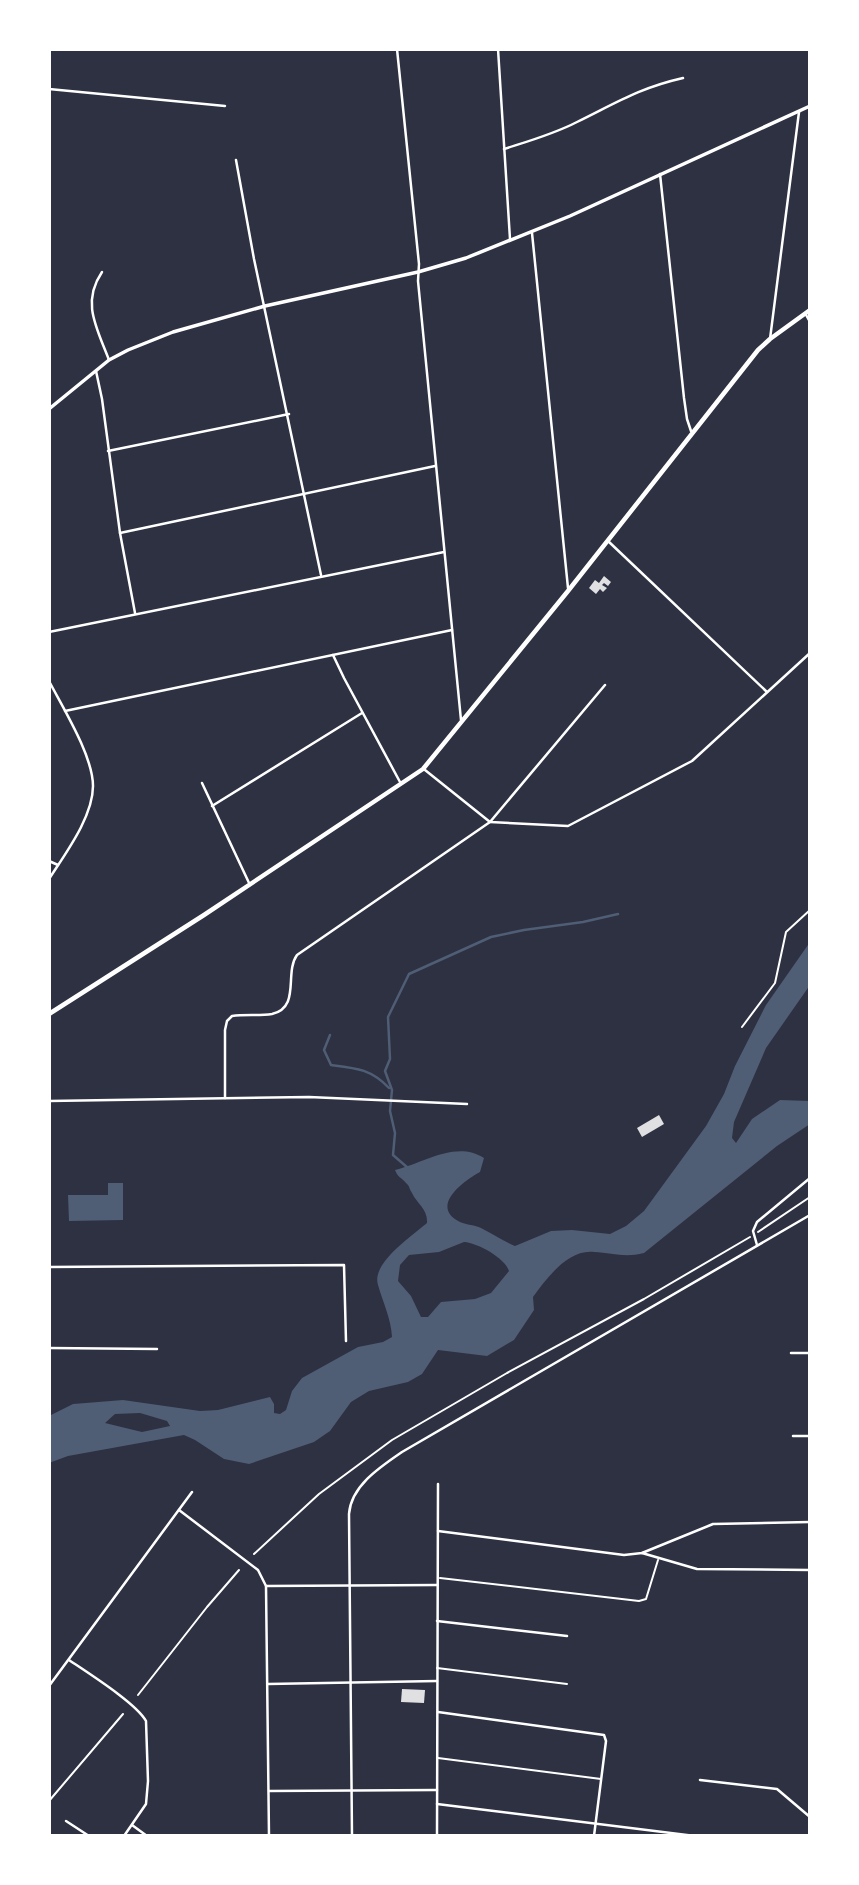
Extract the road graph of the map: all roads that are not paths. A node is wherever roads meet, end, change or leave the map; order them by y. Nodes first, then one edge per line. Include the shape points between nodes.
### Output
1 (397, 49) edge
2 (498, 49) edge
3 (682, 78) dead end
4 (49, 89) edge
5 (225, 106) dead end
6 (810, 106) edge
7 (799, 112) junction
8 (504, 149) junction
9 (236, 160) dead end
10 (660, 174) junction
11 (532, 232) junction
12 (510, 239) junction
13 (102, 272) dead end
14 (418, 272) junction
15 (265, 306) junction
16 (807, 312) edge
17 (810, 322) edge
18 (770, 339) junction
19 (109, 360) junction
20 (96, 371) junction
21 (49, 409) edge
22 (289, 414) junction
23 (692, 435) junction
24 (108, 451) junction
25 (436, 466) junction
26 (305, 493) junction
27 (120, 533) junction
28 (608, 541) junction
29 (444, 551) junction
30 (321, 575) junction
31 (568, 592) junction
32 (135, 613) junction
33 (452, 630) junction
34 (49, 632) edge
35 (810, 653) edge
36 (333, 655) junction
37 (49, 681) edge
38 (604, 685) dead end
39 (767, 692) junction
40 (65, 711) junction
41 (362, 713) junction
42 (461, 723) junction
43 (423, 769) junction
44 (202, 783) dead end
45 (402, 785) junction
46 (212, 806) junction
47 (490, 822) junction
48 (49, 861) edge
49 (58, 865) junction
50 (49, 879) edge
51 (250, 885) junction
52 (49, 1014) edge
53 (225, 1098) junction
54 (49, 1101) edge
55 (467, 1104) dead end
56 (810, 1178) edge
57 (810, 1215) edge
58 (757, 1245) junction
59 (49, 1267) edge
60 (346, 1341) dead end
61 (49, 1348) edge
62 (157, 1349) dead end
63 (791, 1353) dead end
64 (810, 1353) edge
65 (793, 1436) dead end
66 (810, 1437) edge
67 (438, 1484) dead end
68 (192, 1492) dead end
69 (179, 1510) junction
70 (810, 1522) edge
71 (438, 1531) junction
72 (642, 1553) junction
73 (659, 1559) junction
74 (810, 1570) edge
75 (438, 1577) junction
76 (351, 1585) junction
77 (437, 1585) junction
78 (266, 1586) junction
79 (437, 1621) junction
80 (567, 1636) dead end
81 (69, 1660) junction
82 (436, 1668) junction
83 (437, 1681) junction
84 (350, 1682) junction
85 (267, 1684) junction
86 (567, 1684) dead end
87 (49, 1686) edge
88 (438, 1712) junction
89 (437, 1758) junction
90 (601, 1779) junction
91 (699, 1780) dead end
92 (352, 1790) junction
93 (437, 1790) junction
94 (269, 1791) junction
95 (437, 1804) junction
96 (810, 1817) edge
97 (66, 1821) dead end
98 (595, 1824) junction
99 (132, 1825) junction
100 (89, 1836) edge
101 (124, 1836) edge
102 (147, 1836) edge
103 (269, 1836) edge
104 (352, 1836) edge
105 (437, 1836) edge
106 (594, 1836) edge
107 (695, 1836) edge

1 - 14 street
2 - 8 street
3 - 8 street via 649,86 575,123
4 - 5 street
6 - 7 street
7 - 10 street
7 - 18 street
8 - 12 street
9 - 15 street
10 - 11 street
10 - 23 street
11 - 12 street
11 - 31 street
12 - 14 street
13 - 19 street via 93,285 91,304
14 - 15 street
14 - 25 street
15 - 19 street via 173,332
15 - 22 street
16 - 17 street
16 - 18 main road
18 - 23 main road
19 - 20 street
20 - 21 street
20 - 24 street
22 - 24 street
22 - 26 street
23 - 28 main road
24 - 27 street
25 - 26 street
25 - 29 street
26 - 27 street
26 - 30 street
27 - 32 street
28 - 31 main road
28 - 39 street
29 - 30 street
29 - 33 street
30 - 32 street
31 - 42 main road
32 - 34 street
33 - 36 street
33 - 42 street
35 - 39 street
36 - 40 street
36 - 41 street
37 - 40 street
38 - 47 street
39 - 47 street via 692,761 576,823
40 - 49 street via 81,744 93,794 81,828
41 - 45 street
41 - 46 street
42 - 43 main road
43 - 45 main road
43 - 47 street
44 - 46 street
45 - 51 main road
46 - 51 street
47 - 53 street via 303,950 293,961 289,999 283,1009 232,1016 225,1030
48 - 49 street
49 - 50 street
51 - 52 main road
53 - 54 street
53 - 55 street
56 - 58 street via 757,1222
57 - 58 street
58 - 76 street via 387,1462 351,1498
59 - 60 street via 344,1265
61 - 62 street
63 - 64 street
65 - 66 street
67 - 71 street
68 - 69 street
69 - 78 street via 258,1570
69 - 81 street
70 - 72 street via 713,1524
71 - 72 street via 624,1555
71 - 75 street
72 - 73 street
73 - 74 street via 697,1569
73 - 75 lane via 646,1599 639,1601
75 - 77 street
76 - 77 street
76 - 78 street
76 - 84 street
77 - 79 street
78 - 85 street
79 - 80 street
79 - 82 street
81 - 87 street
81 - 99 street via 145,1718 147,1799
82 - 83 street
82 - 86 lane
83 - 84 street
83 - 88 street
84 - 85 street
84 - 92 street
85 - 94 street
88 - 89 street
88 - 90 street via 604,1735
89 - 90 lane
89 - 93 street
90 - 98 street
91 - 96 street via 776,1788
92 - 93 street
92 - 94 street
92 - 104 street
93 - 95 street
94 - 103 street
95 - 98 street
95 - 105 street
97 - 100 street
98 - 106 street
98 - 107 street
99 - 101 street
99 - 102 street

